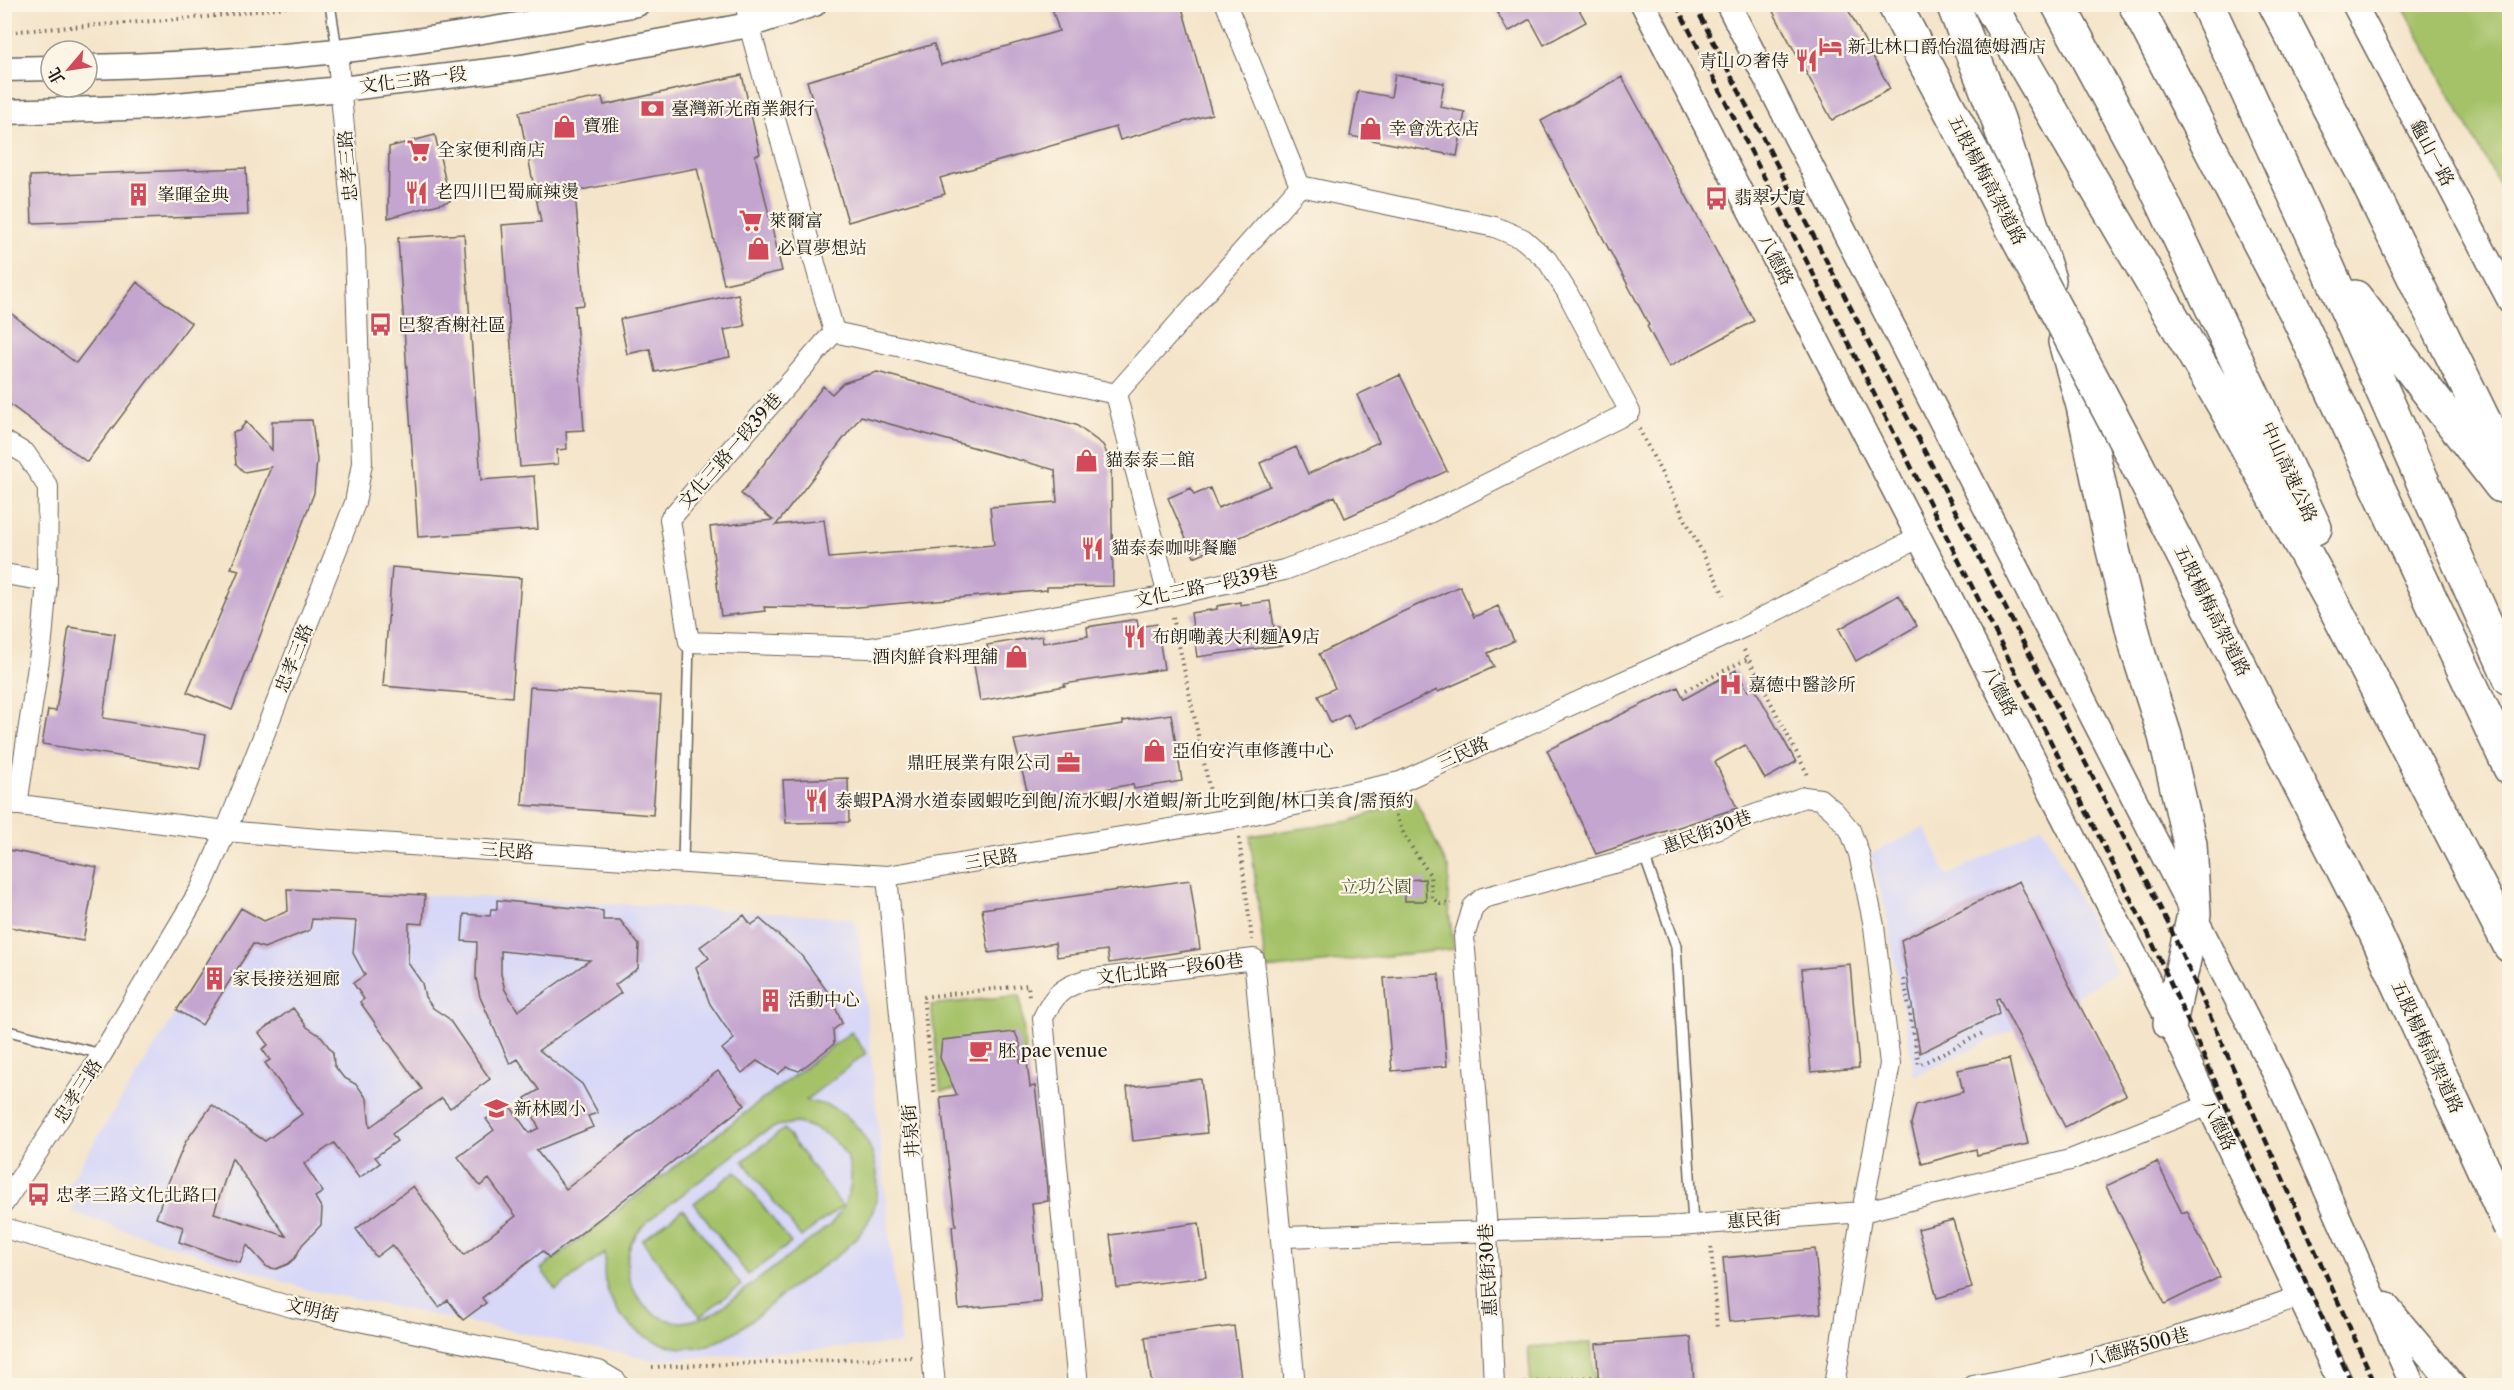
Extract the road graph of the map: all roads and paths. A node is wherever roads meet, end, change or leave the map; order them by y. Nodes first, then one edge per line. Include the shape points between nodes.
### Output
1 (310, 4) edge
2 (330, 4) edge
3 (637, 4) edge
4 (814, 4) edge
5 (1226, 4) edge
6 (1643, 4) edge
7 (1728, 4) edge
8 (1894, 4) edge
9 (1953, 4) edge
10 (1989, 4) edge
11 (2058, 4) edge
12 (2134, 4) edge
13 (2207, 4) edge
14 (2275, 4) edge
15 (2358, 10) edge
16 (748, 15) edge
17 (4, 32) edge
18 (337, 51) junction
19 (99, 67) edge
20 (39, 68) edge
21 (4, 69) edge
22 (342, 89) junction
23 (4, 112) edge
24 (1300, 186) junction
25 (2321, 252) junction
26 (2510, 301) edge
27 (834, 333) junction
28 (1116, 394) junction
29 (1630, 412) junction
30 (4, 441) edge
31 (2510, 474) edge
32 (2510, 495) edge
33 (1920, 537) junction
34 (4, 574) edge
35 (46, 581) junction
36 (1724, 595) dead end
37 (1168, 596) junction
38 (689, 642) junction
39 (1742, 644) dead end
40 (1749, 658) junction
41 (2510, 678) edge
42 (1686, 690) dead end
43 (2510, 768) edge
44 (1210, 791) dead end
45 (1820, 799) junction
46 (1390, 801) dead end
47 (11, 804) edge
48 (226, 831) junction
49 (1239, 834) dead end
50 (1644, 855) junction
51 (683, 862) junction
52 (886, 876) junction
53 (1483, 898) junction
54 (2194, 914) junction
55 (2510, 945) edge
56 (1254, 959) junction
57 (1903, 973) dead end
58 (1030, 1003) dead end
59 (2170, 1023) junction
60 (4, 1030) edge
61 (1985, 1032) dead end
62 (102, 1054) junction
63 (934, 1092) dead end
64 (2209, 1106) junction
65 (4, 1203) edge
66 (1862, 1212) junction
67 (1693, 1224) junction
68 (2510, 1227) edge
69 (4, 1228) edge
70 (1487, 1230) junction
71 (1282, 1237) junction
72 (1711, 1247) dead end
73 (2366, 1280) junction
74 (2300, 1296) junction
75 (1717, 1330) dead end
76 (914, 1357) dead end
77 (652, 1367) dead end
78 (1592, 1377) dead end
79 (1564, 1379) junction
80 (1525, 1383) dead end
81 (619, 1386) edge
82 (935, 1386) edge
83 (1077, 1386) edge
84 (1294, 1386) edge
85 (1494, 1386) edge
86 (1565, 1386) edge
87 (1834, 1386) edge
88 (1973, 1386) edge
89 (2342, 1386) edge
90 (2414, 1386) edge
91 (2454, 1386) edge

1 - 17 path via 207,17
2 - 18 lane
3 - 18 street
4 - 16 street, 文化三路一段
5 - 24 street
6 - 33 street, 八德路
7 - 54 street
8 - 68 highway, 五股楊梅高架道路, bridge via 2123,437 2375,932
9 - 54 highway via 2009,152 2080,395 2112,546 2138,652 2165,736 2190,844
10 - 55 highway via 2230,416
11 - 55 highway, 中山高速公路 via 2149,173
12 - 43 highway via 2296,313
13 - 25 highway
14 - 31 highway via 2364,175
15 - 26 street, 龜山一路
16 - 22 street, 文化三路一段 via 522,67
16 - 27 street
18 - 19 street
18 - 22 street, 忠孝三路
20 - 21 street
22 - 23 street, 文化三路一段 via 156,107
22 - 48 street, 忠孝三路 via 355,249 362,463 355,503
24 - 28 street
24 - 29 street via 1494,227 1523,239 1547,260 1567,292
25 - 32 highway via 2475,455
25 - 41 highway
27 - 28 street
27 - 38 street, 文化三路一段39巷 via 670,519
28 - 37 street
29 - 36 path
29 - 37 street, 文化三路一段39巷 via 1401,527 1284,570
30 - 35 street via 26,454 48,487
33 - 52 street, 三民路 via 1744,627 1400,782 1236,818
33 - 59 street, 八德路
34 - 35 street
35 - 47 street via 42,640
37 - 38 street, 文化三路一段39巷 via 870,648
37 - 44 path
38 - 51 lane
39 - 40 path
40 - 42 path
40 - 45 path
45 - 50 street, 惠民街30巷 via 1804,797
45 - 66 street via 1850,830 1859,854 1874,926 1890,1064
46 - 53 path via 1404,837 1430,875 1432,898 1440,904
47 - 48 street, 三民路
48 - 51 street, 三民路
48 - 62 street, 忠孝三路 via 201,888
49 - 56 path
50 - 53 street, 惠民街30巷
50 - 67 lane via 1676,946
51 - 52 street, 三民路
52 - 82 street, 井泉街
53 - 70 street, 惠民街30巷 via 1473,907 1464,937
54 - 59 highway
54 - 73 street via 2275,1074
56 - 71 street, 文化北路一段60巷
56 - 83 street, 文化北路一段60巷 via 1085,980 1052,999 1043,1018
57 - 61 path via 1919,1065
58 - 63 path via 1028,985 923,997
59 - 64 street, 八德路
60 - 62 lane
62 - 65 street, 忠孝三路
64 - 66 street, 惠民街 via 2070,1160
64 - 74 street, 八德路
66 - 67 street, 惠民街
66 - 87 street
67 - 70 street, 惠民街
69 - 81 street, 文明街 via 292,1307 599,1371
70 - 71 street, 惠民街
70 - 85 street, 惠民街30巷
71 - 84 street, 文化北路一段60巷
72 - 75 path
73 - 90 street
73 - 91 street
74 - 88 street, 八德路500巷 via 2175,1338
74 - 89 street, 八德路
76 - 77 path
78 - 79 path
79 - 80 path
79 - 86 path

